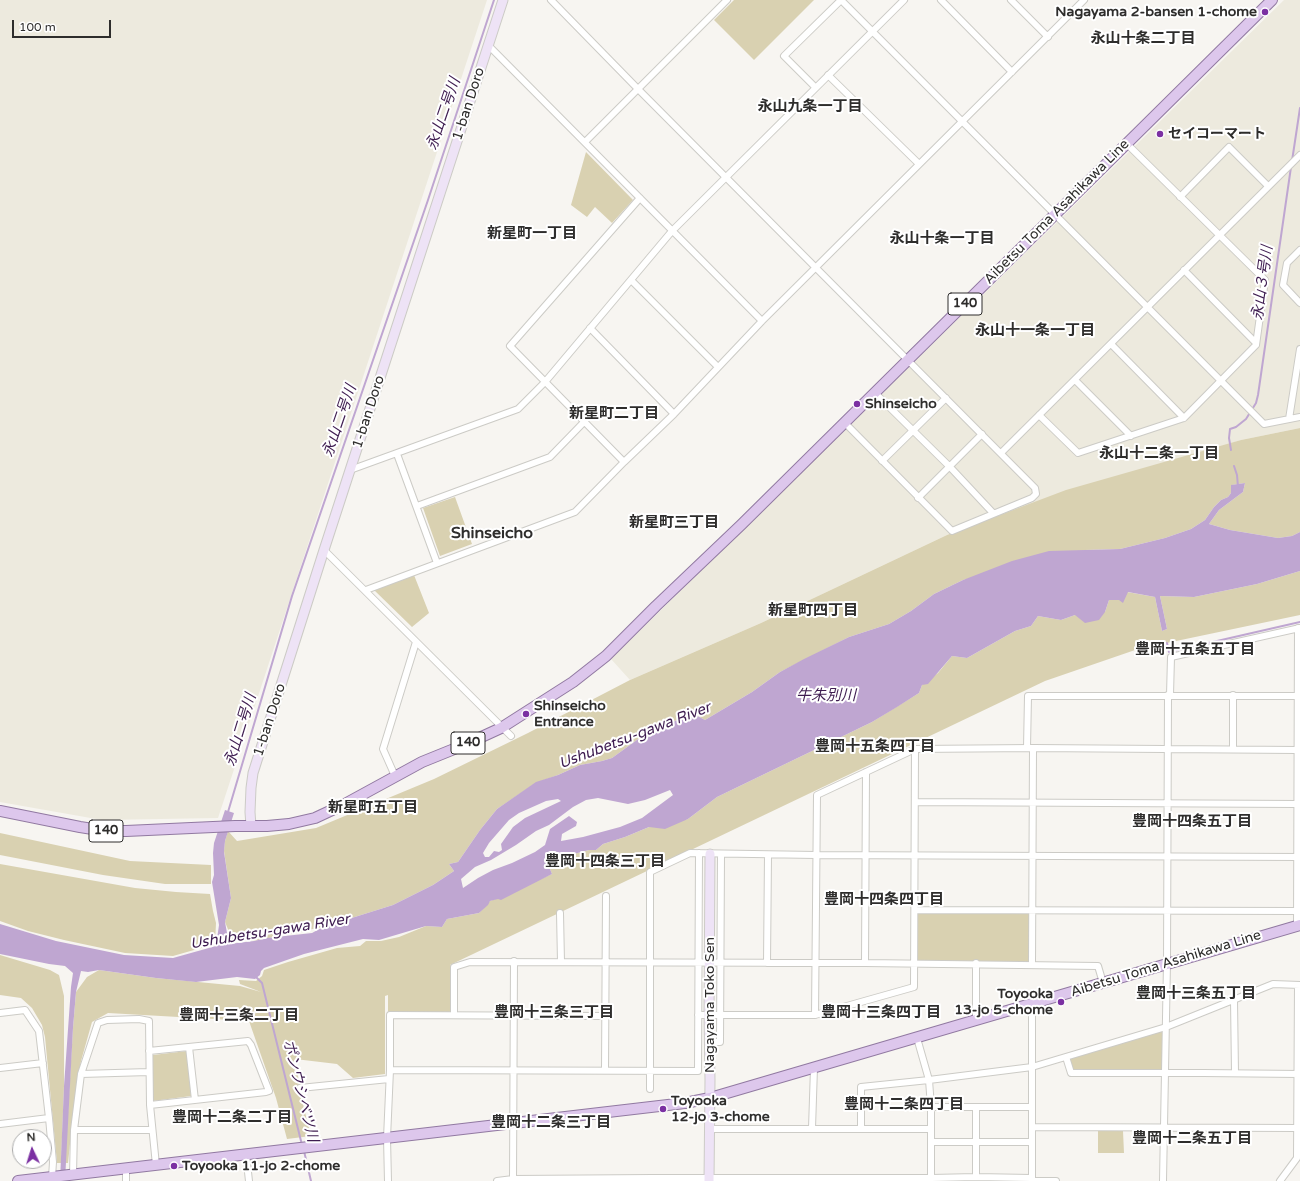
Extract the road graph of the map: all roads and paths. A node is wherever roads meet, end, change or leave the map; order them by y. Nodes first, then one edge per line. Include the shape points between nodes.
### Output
1 (503, 0) edge
2 (551, 0) edge
3 (727, 0) edge
4 (841, 0) edge
5 (904, 0) edge
6 (941, 0) edge
7 (1011, 0) edge
8 (1272, 0) edge
9 (1082, 1) edge
10 (872, 31) junction
11 (1048, 37) junction
12 (488, 45) junction
13 (1012, 72) junction
14 (828, 75) junction
15 (815, 87) junction
16 (638, 89) junction
17 (962, 122) junction
18 (585, 142) junction
19 (1126, 143) junction
20 (1299, 156) edge
21 (919, 164) junction
22 (725, 176) junction
23 (1268, 186) junction
24 (1180, 197) junction
25 (640, 198) junction
26 (1055, 215) junction
27 (672, 230) junction
28 (1220, 235) junction
29 (1300, 250) edge
30 (817, 268) junction
31 (1184, 270) junction
32 (631, 280) junction
33 (1300, 303) edge
34 (1147, 307) junction
35 (762, 321) junction
36 (590, 328) junction
37 (1256, 343) junction
38 (1111, 344) junction
39 (1300, 348) edge
40 (908, 360) junction
41 (718, 367) junction
42 (1075, 380) junction
43 (1221, 381) junction
44 (545, 382) junction
45 (875, 393) junction
46 (946, 398) junction
47 (674, 414) junction
48 (1039, 415) junction
49 (1300, 417) edge
50 (1184, 418) junction
51 (1289, 419) junction
52 (584, 422) junction
53 (845, 423) junction
54 (912, 430) junction
55 (982, 434) junction
56 (1131, 436) junction
57 (1001, 453) junction
58 (397, 454) junction
59 (882, 461) junction
60 (624, 462) junction
61 (950, 467) junction
62 (350, 470) junction
63 (918, 498) junction
64 (417, 506) junction
65 (993, 513) junction
66 (324, 550) junction
67 (437, 563) junction
68 (366, 590) junction
69 (1299, 628) edge
70 (416, 642) junction
71 (1169, 695) junction
72 (1233, 696) junction
73 (1299, 696) edge
74 (501, 728) junction
75 (511, 736) dead end
76 (1030, 748) junction
77 (915, 749) junction
78 (1233, 749) junction
79 (1168, 750) junction
80 (1297, 750) junction
81 (866, 772) junction
82 (395, 776) junction
83 (915, 802) junction
84 (1033, 802) junction
85 (1167, 803) junction
86 (1297, 804) junction
87 (0, 811) edge
88 (251, 826) junction
89 (698, 853) junction
90 (710, 854) junction
91 (721, 854) junction
92 (768, 855) junction
93 (816, 855) junction
94 (866, 856) junction
95 (915, 856) junction
96 (1033, 856) junction
97 (1168, 857) junction
98 (1298, 857) edge
99 (606, 896) dead end
100 (698, 908) junction
101 (710, 908) junction
102 (720, 908) junction
103 (915, 910) junction
104 (1033, 910) junction
105 (1167, 911) junction
106 (1296, 911) junction
107 (560, 913) dead end
108 (1298, 925) edge
109 (514, 962) junction
110 (561, 962) junction
111 (606, 962) junction
112 (651, 962) junction
113 (699, 962) junction
114 (709, 962) junction
115 (720, 962) junction
116 (767, 962) junction
117 (815, 962) junction
118 (865, 962) junction
119 (914, 963) junction
120 (1167, 963) junction
121 (976, 964) junction
122 (1032, 964) junction
123 (1103, 983) junction
124 (1299, 984) edge
125 (1234, 1000) junction
126 (1032, 1004) junction
127 (0, 1013) edge
128 (454, 1015) junction
129 (698, 1015) junction
130 (709, 1015) junction
131 (720, 1015) junction
132 (816, 1015) junction
133 (514, 1016) junction
134 (606, 1016) junction
135 (976, 1021) junction
136 (1166, 1027) junction
137 (917, 1038) junction
138 (710, 1042) junction
139 (189, 1047) junction
140 (149, 1051) junction
141 (1066, 1058) junction
142 (43, 1063) junction
143 (1032, 1067) junction
144 (0, 1068) edge
145 (814, 1068) junction
146 (390, 1070) junction
147 (514, 1070) junction
148 (605, 1070) junction
149 (650, 1071) junction
150 (149, 1072) junction
151 (1165, 1073) junction
152 (1234, 1073) junction
153 (81, 1074) junction
154 (1299, 1074) edge
155 (389, 1079) junction
156 (929, 1080) junction
157 (300, 1088) dead end
158 (650, 1090) dead end
159 (710, 1098) junction
160 (195, 1100) junction
161 (150, 1105) junction
162 (931, 1107) junction
163 (976, 1107) junction
164 (1032, 1107) junction
165 (49, 1118) junction
166 (513, 1123) junction
167 (0, 1124) edge
168 (1032, 1127) junction
169 (812, 1128) junction
170 (861, 1128) junction
171 (1164, 1128) junction
172 (1298, 1128) junction
173 (709, 1129) junction
174 (931, 1129) junction
175 (74, 1130) junction
176 (152, 1130) junction
177 (387, 1138) junction
178 (931, 1142) junction
179 (976, 1142) junction
180 (1032, 1142) junction
181 (246, 1154) junction
182 (156, 1165) junction
183 (126, 1169) junction
184 (72, 1177) edge
185 (976, 1177) junction
186 (53, 1178) edge
187 (931, 1178) junction
188 (708, 1179) edge
189 (513, 1180) edge
190 (608, 1180) edge
191 (653, 1180) edge
192 (1032, 1180) edge
193 (18, 1181) edge
194 (126, 1181) edge
195 (249, 1181) edge
196 (388, 1181) edge
197 (497, 1181) edge
198 (1056, 1181) edge
199 (1163, 1181) edge
200 (1280, 1181) edge

1 - 12 street, 1-ban Doro
2 - 16 street
3 - 16 street
4 - 10 street
4 - 15 street via 784,56
5 - 10 street
6 - 13 street
7 - 11 street
8 - 19 main road, Aibetsu Toma Asahikawa Line / 140
9 - 11 street
10 - 14 street
10 - 17 street
11 - 13 street
12 - 18 street
12 - 62 street, 1-ban Doro
13 - 17 street
14 - 15 street
14 - 21 street
15 - 22 street
16 - 18 street
16 - 22 street
17 - 21 street
17 - 26 street
18 - 25 street
19 - 24 street
19 - 26 main road, Aibetsu Toma Asahikawa Line / 140
20 - 23 street
21 - 30 street
22 - 27 street
22 - 30 street
23 - 24 street via 1229,147
23 - 28 street
24 - 28 street
25 - 27 street
25 - 44 street via 510,346
26 - 34 street
26 - 40 main road, Aibetsu Toma Asahikawa Line / 140
27 - 32 street
27 - 35 street
28 - 31 street
28 - 37 street via 1266,280
29 - 33 street via 1287,263 1283,285
30 - 35 street
30 - 40 street
31 - 34 street
31 - 37 street
32 - 36 street
32 - 41 street
34 - 38 street
34 - 43 street
35 - 41 street
36 - 44 street
36 - 47 street
37 - 43 street
38 - 42 street
38 - 50 street
39 - 51 street
40 - 45 main road, Aibetsu Toma Asahikawa Line / 140
40 - 46 street
41 - 47 street
42 - 48 street
42 - 56 street
43 - 50 street
43 - 51 street via 1264,424
44 - 52 street
44 - 58 street via 518,409
45 - 53 main road, Aibetsu Toma Asahikawa Line / 140
45 - 54 street
46 - 54 street
46 - 55 street
47 - 60 street
48 - 56 street via 1078,453
48 - 57 street
49 - 51 street
50 - 56 street
52 - 60 street
52 - 64 street via 550,457
53 - 59 street
53 - 74 main road, Aibetsu Toma Asahikawa Line / 140 via 606,656 573,682
54 - 59 street
54 - 61 street
55 - 57 street
55 - 61 street
57 - 65 street via 1035,488 1036,494 1032,498
58 - 62 street
58 - 64 street
59 - 63 street
60 - 67 street via 575,512
61 - 63 street
61 - 65 street
62 - 66 street, 1-ban Doro
63 - 65 street via 952,531
64 - 67 street
66 - 68 street
66 - 88 street, 1-ban Doro via 253,773
67 - 68 street
68 - 70 street
69 - 71 street via 1171,657
69 - 73 street
70 - 74 street
70 - 82 street via 383,749
71 - 72 street
71 - 76 street via 1028,696
71 - 79 street
72 - 73 street
72 - 78 street
73 - 80 street
74 - 75 street
74 - 82 main road, Aibetsu Toma Asahikawa Line / 140
76 - 77 street
76 - 79 street
76 - 84 street
77 - 81 street
77 - 83 street
78 - 79 street
78 - 80 street
79 - 85 street
80 - 86 street
81 - 93 street via 817,795
81 - 94 street
82 - 88 main road, Aibetsu Toma Asahikawa Line / 140 via 316,818 289,824
83 - 84 street
83 - 95 street
84 - 85 street
84 - 96 street
85 - 86 street
85 - 97 street
86 - 98 street
87 - 88 main road, Aibetsu Toma Asahikawa Line / 140 via 105,831
89 - 90 street
89 - 100 street
89 - 112 street via 690,854 650,872
90 - 91 street
90 - 101 street, Nagayama Toko Sen
91 - 92 street
91 - 102 street
92 - 93 street
92 - 116 street
93 - 94 street
93 - 117 street
94 - 95 street
94 - 118 street
95 - 96 street
95 - 103 street
96 - 97 street
96 - 104 street
97 - 98 street
97 - 105 street
98 - 106 street
99 - 111 street
100 - 101 street
100 - 113 street
101 - 102 street
101 - 114 street, Nagayama Toko Sen
102 - 115 street
103 - 104 street
103 - 119 street
104 - 105 street
104 - 122 street
105 - 106 street
105 - 120 street
106 - 108 street
107 - 110 street
108 - 120 main road, Aibetsu Toma Asahikawa Line
109 - 110 street
109 - 128 street via 470,962 454,968
109 - 133 street
110 - 111 street
111 - 112 street
111 - 134 street
112 - 113 street
112 - 149 street
113 - 114 street
113 - 129 street
114 - 115 street
114 - 130 street, Nagayama Toko Sen
115 - 116 street
115 - 131 street
116 - 117 street
117 - 118 street
117 - 132 street
118 - 119 street
119 - 121 street
119 - 132 street via 914,986
120 - 123 main road, Aibetsu Toma Asahikawa Line
120 - 136 street
121 - 122 street
121 - 135 street
122 - 123 street via 1098,966
123 - 126 main road, Aibetsu Toma Asahikawa Line
124 - 125 street via 1273,984
124 - 154 street
125 - 136 street
125 - 152 street
126 - 135 main road, Aibetsu Toma Asahikawa Line
126 - 143 street
127 - 142 street via 25,1010 39,1031
128 - 133 street
128 - 146 street via 390,1015
129 - 130 street
129 - 149 street via 698,1071
130 - 131 street
130 - 138 street, Nagayama Toko Sen
131 - 132 street
131 - 138 street via 720,1042
133 - 134 street
133 - 147 street
134 - 148 street
135 - 137 main road, Aibetsu Toma Asahikawa Line
136 - 141 street
136 - 151 street
137 - 145 main road, Aibetsu Toma Asahikawa Line
137 - 156 street
138 - 159 street, Nagayama Toko Sen
139 - 140 street
139 - 160 street
139 - 160 street via 248,1041 269,1091
140 - 150 street
140 - 153 street via 149,1021 107,1020 98,1023
141 - 143 street
141 - 151 street via 1071,1073
142 - 144 street
142 - 165 street
143 - 156 street
143 - 164 street
145 - 159 main road, Aibetsu Toma Asahikawa Line
145 - 169 street
146 - 147 street
146 - 155 street
147 - 148 street
147 - 166 street
148 - 149 street
149 - 158 street
150 - 153 street
150 - 161 street
151 - 152 street
151 - 171 street
152 - 154 street
153 - 175 street
154 - 172 street
155 - 157 street
155 - 177 street
156 - 162 street
156 - 170 street via 861,1088
159 - 166 main road, Aibetsu Toma Asahikawa Line
159 - 173 street, Nagayama Toko Sen
160 - 161 street
161 - 176 street
162 - 163 street
162 - 174 street
163 - 164 street
163 - 179 street
164 - 168 street
165 - 167 street
165 - 186 street
166 - 177 main road, Aibetsu Toma Asahikawa Line
166 - 189 street
168 - 171 street
168 - 180 street
169 - 170 street
169 - 173 street
170 - 174 street
171 - 172 street
171 - 199 street
172 - 200 street via 1297,1158
173 - 188 street, Nagayama Toko Sen
174 - 178 street
175 - 176 street
175 - 184 street
176 - 182 street
177 - 181 main road, Aibetsu Toma Asahikawa Line
177 - 196 street
178 - 179 street
178 - 187 street
179 - 180 street
179 - 185 street
180 - 192 street
181 - 182 main road, Aibetsu Toma Asahikawa Line
181 - 195 street
182 - 183 main road, Aibetsu Toma Asahikawa Line
183 - 184 main road, Aibetsu Toma Asahikawa Line
183 - 194 street
184 - 186 main road, Aibetsu Toma Asahikawa Line
185 - 187 street
185 - 192 street
186 - 193 main road, Aibetsu Toma Asahikawa Line
187 - 188 street
188 - 191 street
189 - 190 street
189 - 197 street
190 - 191 street
192 - 198 street

